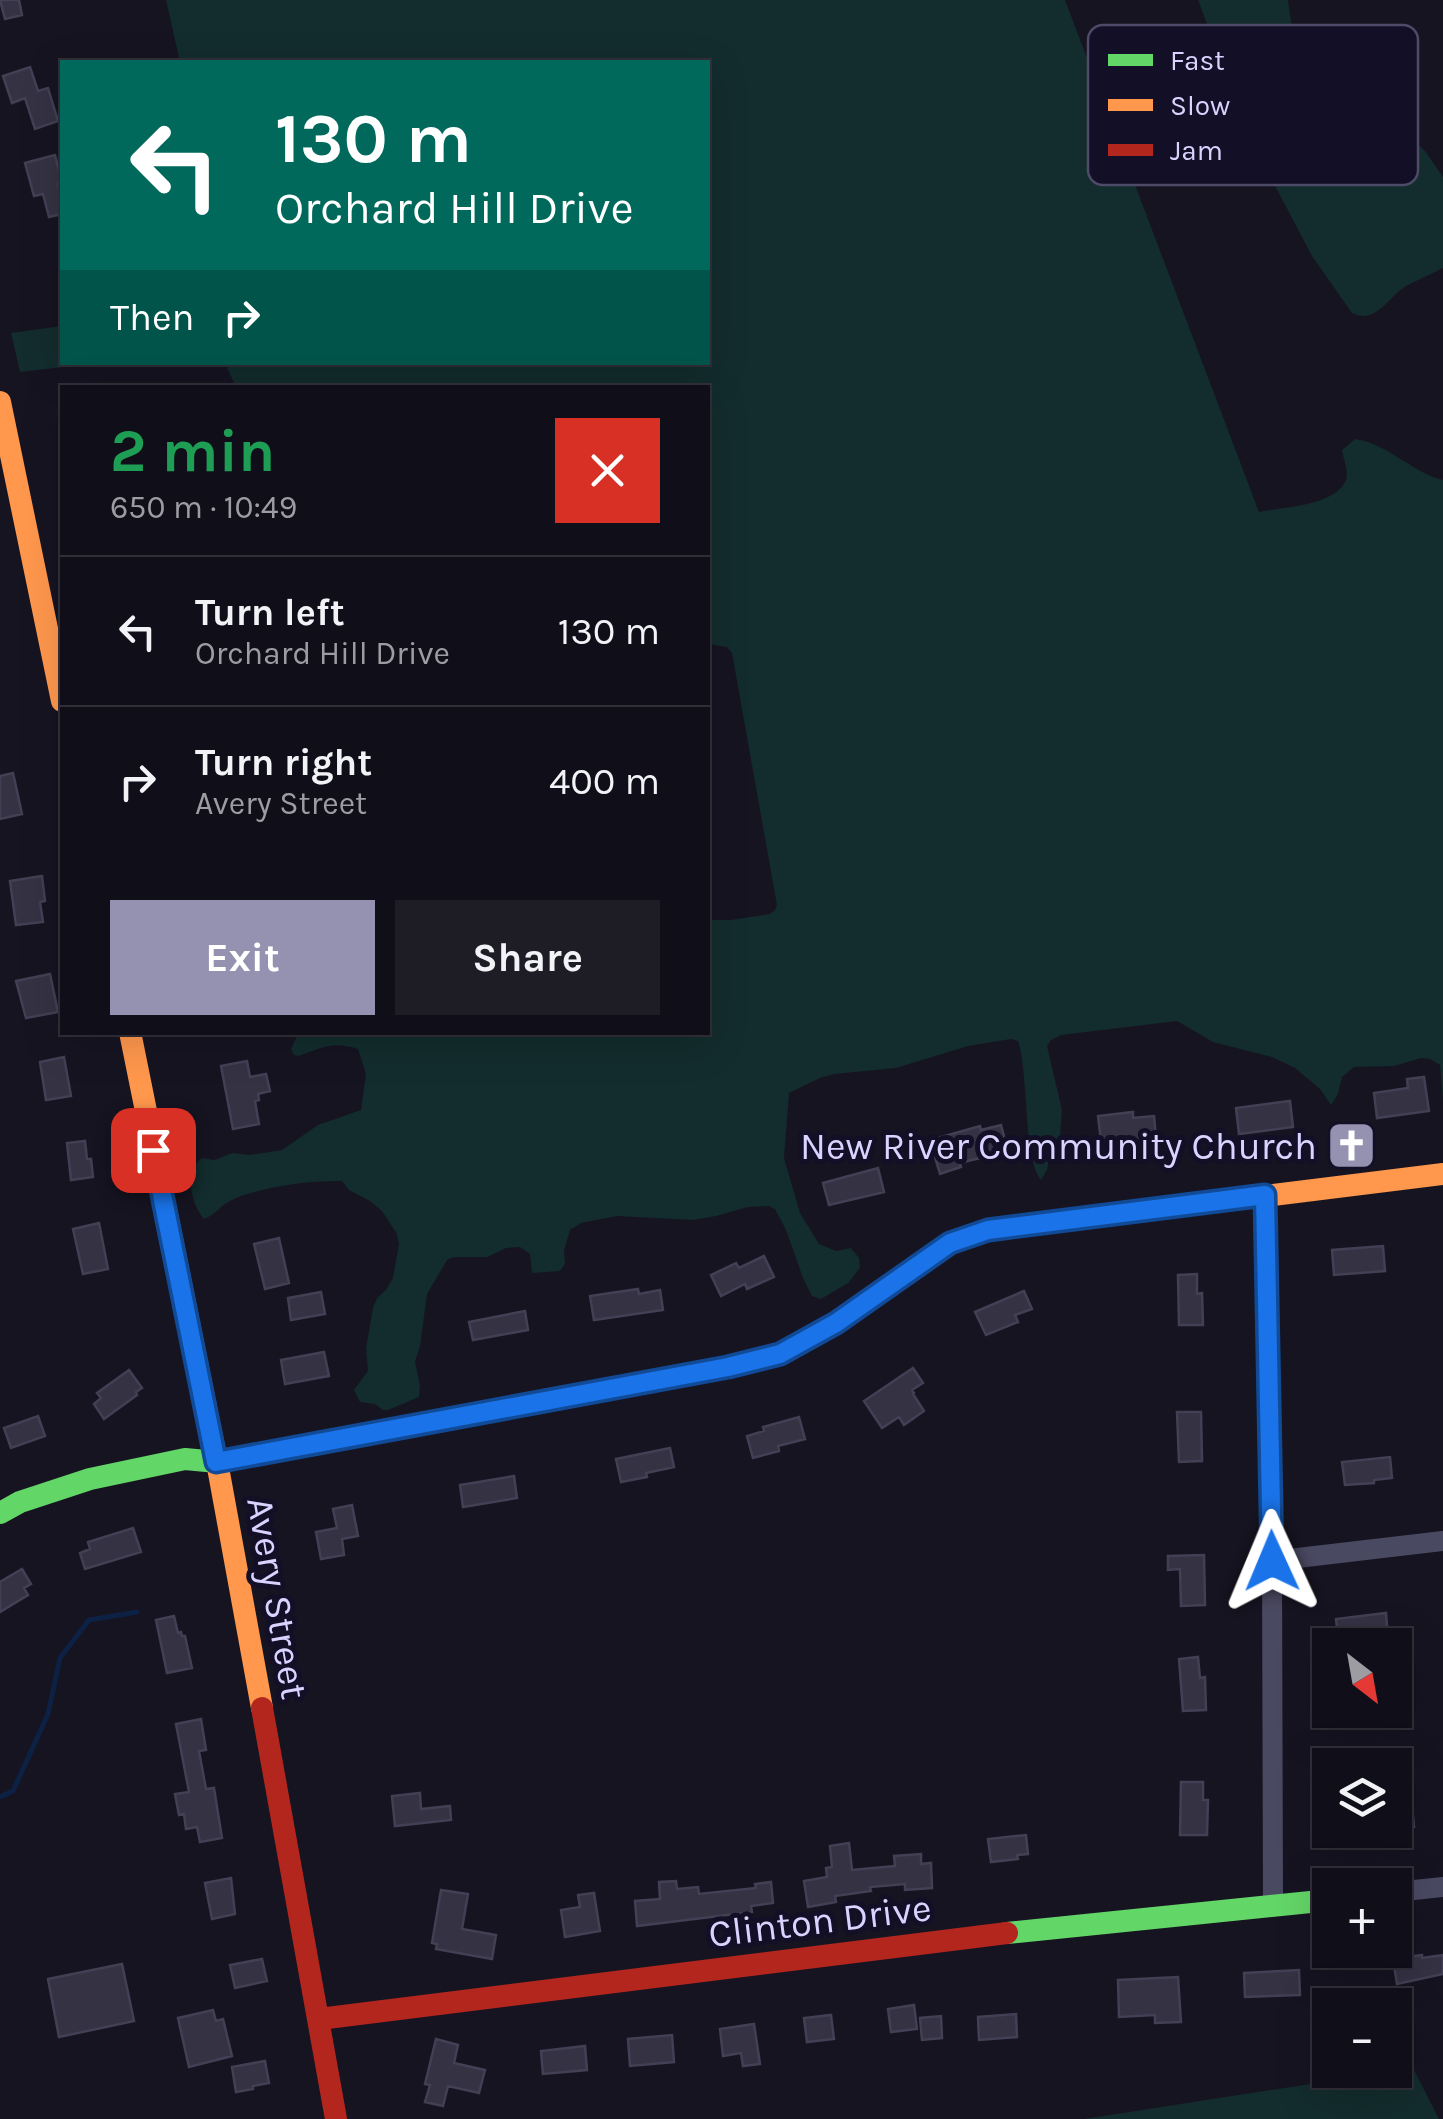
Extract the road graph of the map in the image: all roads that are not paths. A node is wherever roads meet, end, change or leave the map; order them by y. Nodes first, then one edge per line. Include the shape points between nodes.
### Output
1 (0, 402) edge
2 (60, 691) edge
3 (131, 1035) edge
4 (1443, 1174) edge
5 (1265, 1195) junction
6 (216, 1462) junction
7 (0, 1513) edge
8 (1443, 1541) edge
9 (1272, 1561) junction
10 (1443, 1887) edge
11 (1412, 1890) edge
12 (1312, 1902) edge
13 (1273, 1906) junction
14 (319, 2020) junction
15 (336, 2119) edge

1 - 2 street
3 - 6 street, Avery Street
4 - 5 street
5 - 6 street via 988,1230 950,1243 780,1354
5 - 9 street
6 - 7 street via 185,1459 90,1479
6 - 14 street, Avery Street
8 - 9 street
9 - 13 street
10 - 11 street
12 - 13 street, Clinton Drive
13 - 14 street, Clinton Drive via 1021,1931
14 - 15 street, Avery Street

